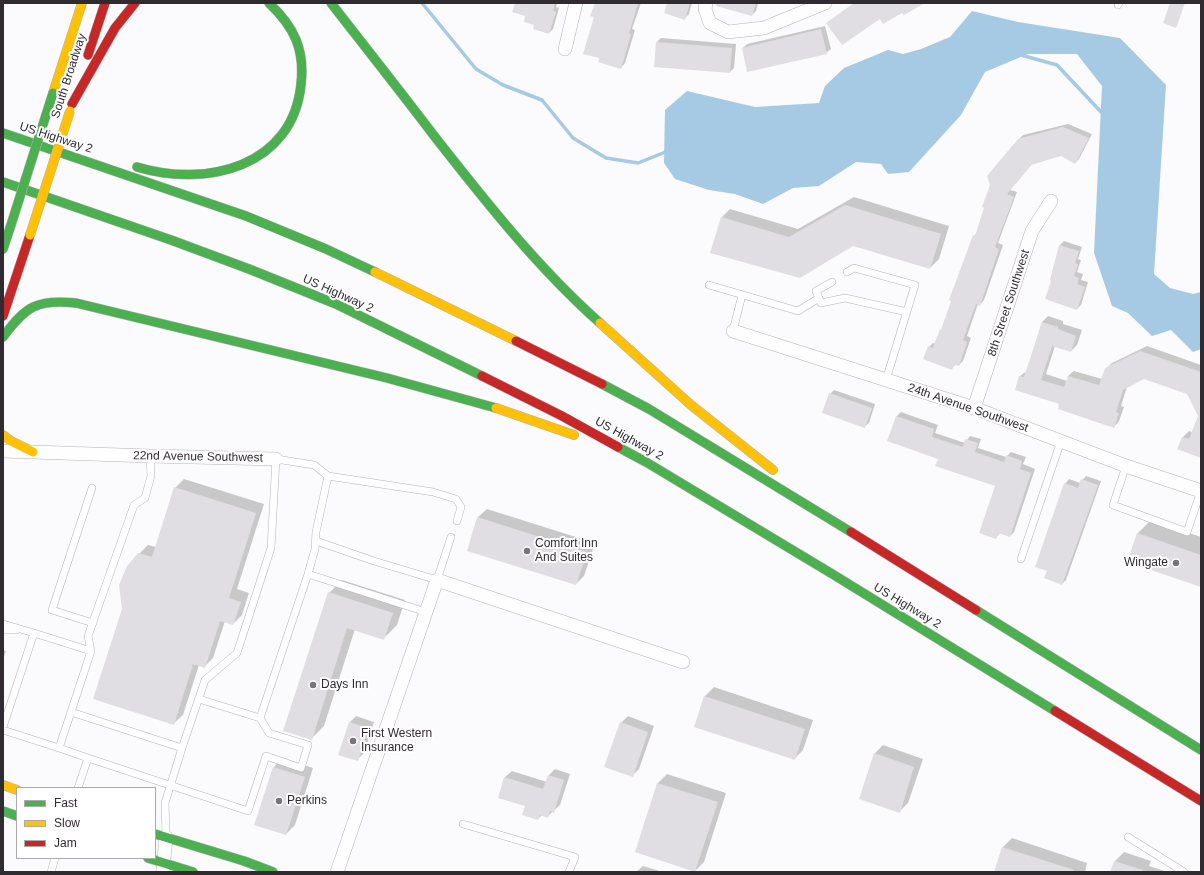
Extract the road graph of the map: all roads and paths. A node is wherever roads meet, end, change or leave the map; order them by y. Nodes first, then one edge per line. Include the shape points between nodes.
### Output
1 (82, 3) edge
2 (105, 3) edge
3 (135, 3) edge
4 (269, 3) edge
5 (331, 3) edge
6 (576, 3) edge
7 (706, 3) edge
8 (825, 3) edge
9 (565, 49) dead end
10 (71, 108) junction
11 (3, 134) edge
12 (73, 156) junction
13 (103, 158) dead end
14 (131, 165) dead end
15 (3, 182) edge
16 (1051, 201) dead end
17 (3, 248) edge
18 (847, 272) dead end
19 (832, 282) dead end
20 (709, 285) dead end
21 (742, 295) junction
22 (819, 298) junction
23 (907, 312) junction
24 (3, 316) edge
25 (733, 331) joint
26 (3, 337) edge
27 (886, 380) junction
28 (974, 408) junction
29 (3, 435) edge
30 (1061, 441) junction
31 (3, 451) edge
32 (32, 452) junction
33 (150, 456) junction
34 (276, 459) junction
35 (1126, 466) junction
36 (328, 476) junction
37 (783, 476) dead end
38 (682, 484) junction
39 (92, 488) dead end
40 (1201, 491) edge
41 (814, 499) dead end
42 (456, 521) dead end
43 (451, 537) dead end
44 (316, 540) junction
45 (864, 540) junction
46 (1021, 559) dead end
47 (308, 574) junction
48 (437, 580) junction
49 (426, 612) junction
50 (93, 623) junction
51 (3, 624) edge
52 (3, 630) edge
53 (22, 630) junction
54 (34, 633) junction
55 (91, 651) junction
56 (683, 662) dead end
57 (1101, 687) junction
58 (199, 699) junction
59 (71, 712) junction
60 (260, 718) junction
61 (1169, 719) dead end
62 (3, 728) edge
63 (59, 748) junction
64 (182, 748) junction
65 (1201, 750) edge
66 (88, 758) junction
67 (171, 785) junction
68 (3, 786) edge
69 (78, 787) edge
70 (16, 790) edge
71 (1201, 801) edge
72 (3, 811) edge
73 (16, 816) edge
74 (463, 824) dead end
75 (161, 836) edge
76 (1128, 837) dead end
77 (55, 859) edge
78 (150, 859) edge
79 (163, 867) edge
80 (51, 872) edge
81 (193, 872) edge
82 (273, 872) edge
83 (337, 872) edge
84 (569, 872) edge
85 (1184, 872) edge

1 - 17 main road, South Broadway, bridge
2 - 10 main road, South Broadway
3 - 10 main road via 115,28
4 - 14 main road via 293,31 302,57 299,97 289,126 282,137 251,161 223,172 164,172
5 - 37 main road via 471,184 552,277 685,400
6 - 9 street
7 - 8 street via 704,9 710,24 728,32 764,28
10 - 24 main road, South Broadway, bridge
11 - 12 main road, US Highway 2
12 - 13 main road
12 - 45 main road, US Highway 2 via 246,216 326,249 442,304 649,409
15 - 38 main road, US Highway 2 via 263,274 336,304 562,416
16 - 28 street, 8th Street Southwest via 1032,231
18 - 23 lane via 854,268 915,285
19 - 22 lane via 816,291
20 - 21 lane
21 - 22 lane via 798,311
21 - 25 lane
22 - 23 lane via 821,303 845,298
23 - 27 lane
25 - 27 street, 24th Avenue Southwest
26 - 38 main road via 21,314 32,306 54,301 76,303 387,378 500,409 587,440
27 - 28 street, 24th Avenue Southwest
28 - 30 street, 24th Avenue Southwest
29 - 32 main road
30 - 35 street, 24th Avenue Southwest
30 - 46 lane
31 - 32 street, 22nd Avenue Southwest
32 - 33 street, 22nd Avenue Southwest
33 - 34 street, 22nd Avenue Southwest
33 - 50 lane via 151,476 145,498 134,505
34 - 36 lane via 314,465
34 - 58 lane, 22nd Avenue Southwest via 271,548 237,653 205,680
35 - 40 street, 24th Avenue Southwest
35 - 40 lane via 1113,505 1187,532
36 - 42 lane via 433,492 456,499 461,507
36 - 44 lane
38 - 71 main road, US Highway 2
39 - 50 lane via 52,610
41 - 45 main road
43 - 48 lane
44 - 47 lane via 316,549
44 - 48 lane
45 - 57 main road, US Highway 2
47 - 49 lane
47 - 60 lane
48 - 49 street
48 - 56 street
49 - 83 street
50 - 55 lane via 88,636
51 - 53 lane
52 - 53 lane
53 - 54 lane
54 - 55 lane
54 - 62 lane
55 - 59 lane
57 - 61 main road
57 - 65 main road, US Highway 2
58 - 60 lane
58 - 64 lane, 22nd Avenue Southwest
59 - 63 lane
59 - 64 lane
60 - 67 lane via 269,733 308,745 301,768 266,756 248,810
62 - 63 lane
63 - 66 lane
64 - 67 lane, 22nd Avenue Southwest
66 - 67 lane
66 - 69 lane
67 - 75 lane, 22nd Avenue Southwest via 165,803
68 - 70 main road
72 - 73 main road
74 - 84 lane via 575,857
75 - 79 street
75 - 82 main road
76 - 85 lane
77 - 80 lane
78 - 79 main road
79 - 81 main road

